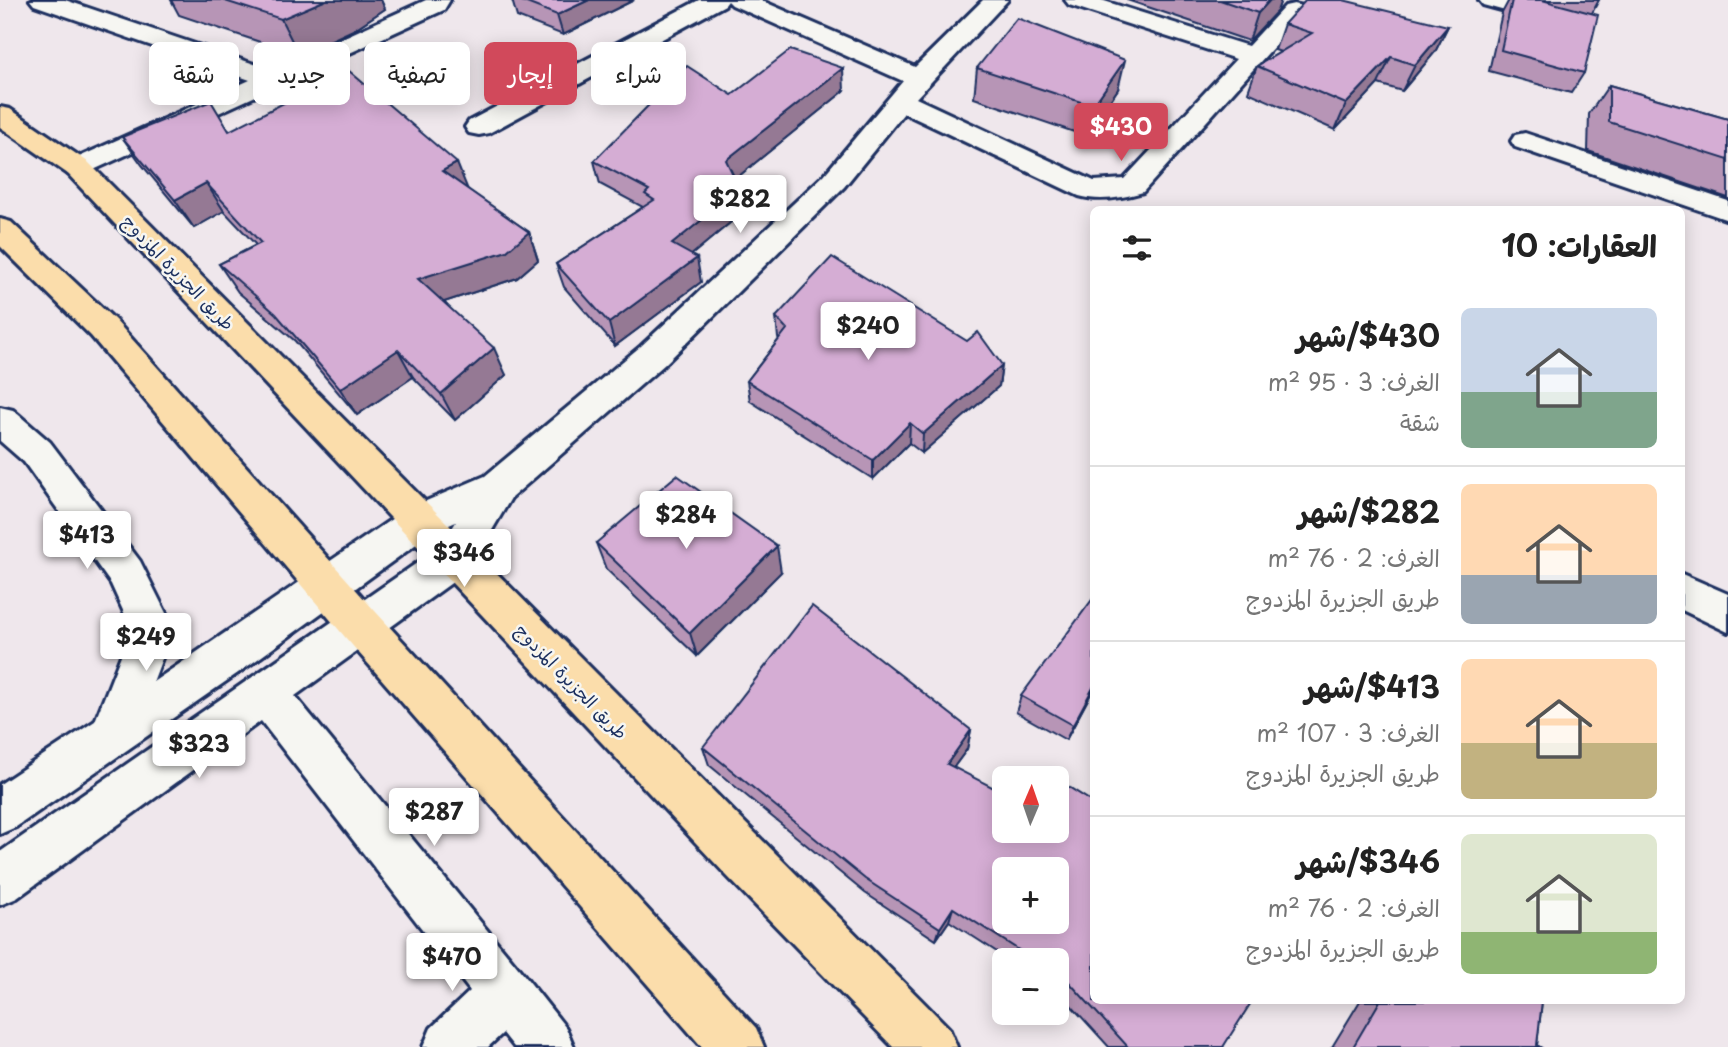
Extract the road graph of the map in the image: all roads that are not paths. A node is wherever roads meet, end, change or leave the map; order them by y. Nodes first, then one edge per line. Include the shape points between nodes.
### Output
1 (42, 0) edge
2 (439, 0) edge
3 (717, 0) edge
4 (740, 0) edge
5 (996, 0) edge
6 (1077, 0) edge
7 (1491, 0) edge
8 (1294, 11) edge
9 (1579, 24) edge
10 (350, 43) edge
11 (1252, 56) junction
12 (253, 72) edge
13 (253, 86) edge
14 (910, 90) junction
15 (0, 115) edge
16 (479, 127) dead end
17 (1525, 141) dead end
18 (78, 168) junction
19 (1728, 212) edge
20 (0, 229) edge
21 (0, 420) edge
22 (498, 487) junction
23 (419, 521) junction
24 (454, 559) junction
25 (328, 585) junction
26 (1685, 592) edge
27 (1728, 614) edge
28 (360, 624) junction
29 (265, 692) junction
30 (112, 735) junction
31 (0, 811) edge
32 (0, 881) edge
33 (506, 993) junction
34 (450, 1047) edge
35 (547, 1047) edge
36 (737, 1047) edge
37 (930, 1047) edge

1 - 12 street
2 - 10 street
3 - 16 street
4 - 14 street
5 - 14 street
6 - 11 street
7 - 9 street
8 - 11 street
11 - 14 street via 1133,186 1109,190 1089,190 1061,179
13 - 18 street
14 - 22 street via 834,181 653,355
15 - 18 main road, طريق الجزيرة المزدوج
17 - 19 street
18 - 23 main road, طريق الجزيرة المزدوج
20 - 25 main road via 103,328
21 - 30 street via 37,452 127,573 147,617 146,645
22 - 23 street
22 - 24 street
23 - 24 main road, طريق الجزيرة المزدوج
23 - 25 street
24 - 28 street
24 - 37 main road, طريق الجزيرة المزدوج
25 - 28 main road
25 - 30 street
26 - 27 street
28 - 29 street
28 - 36 main road
29 - 32 street
29 - 33 street
30 - 31 street
33 - 34 street
33 - 35 street

